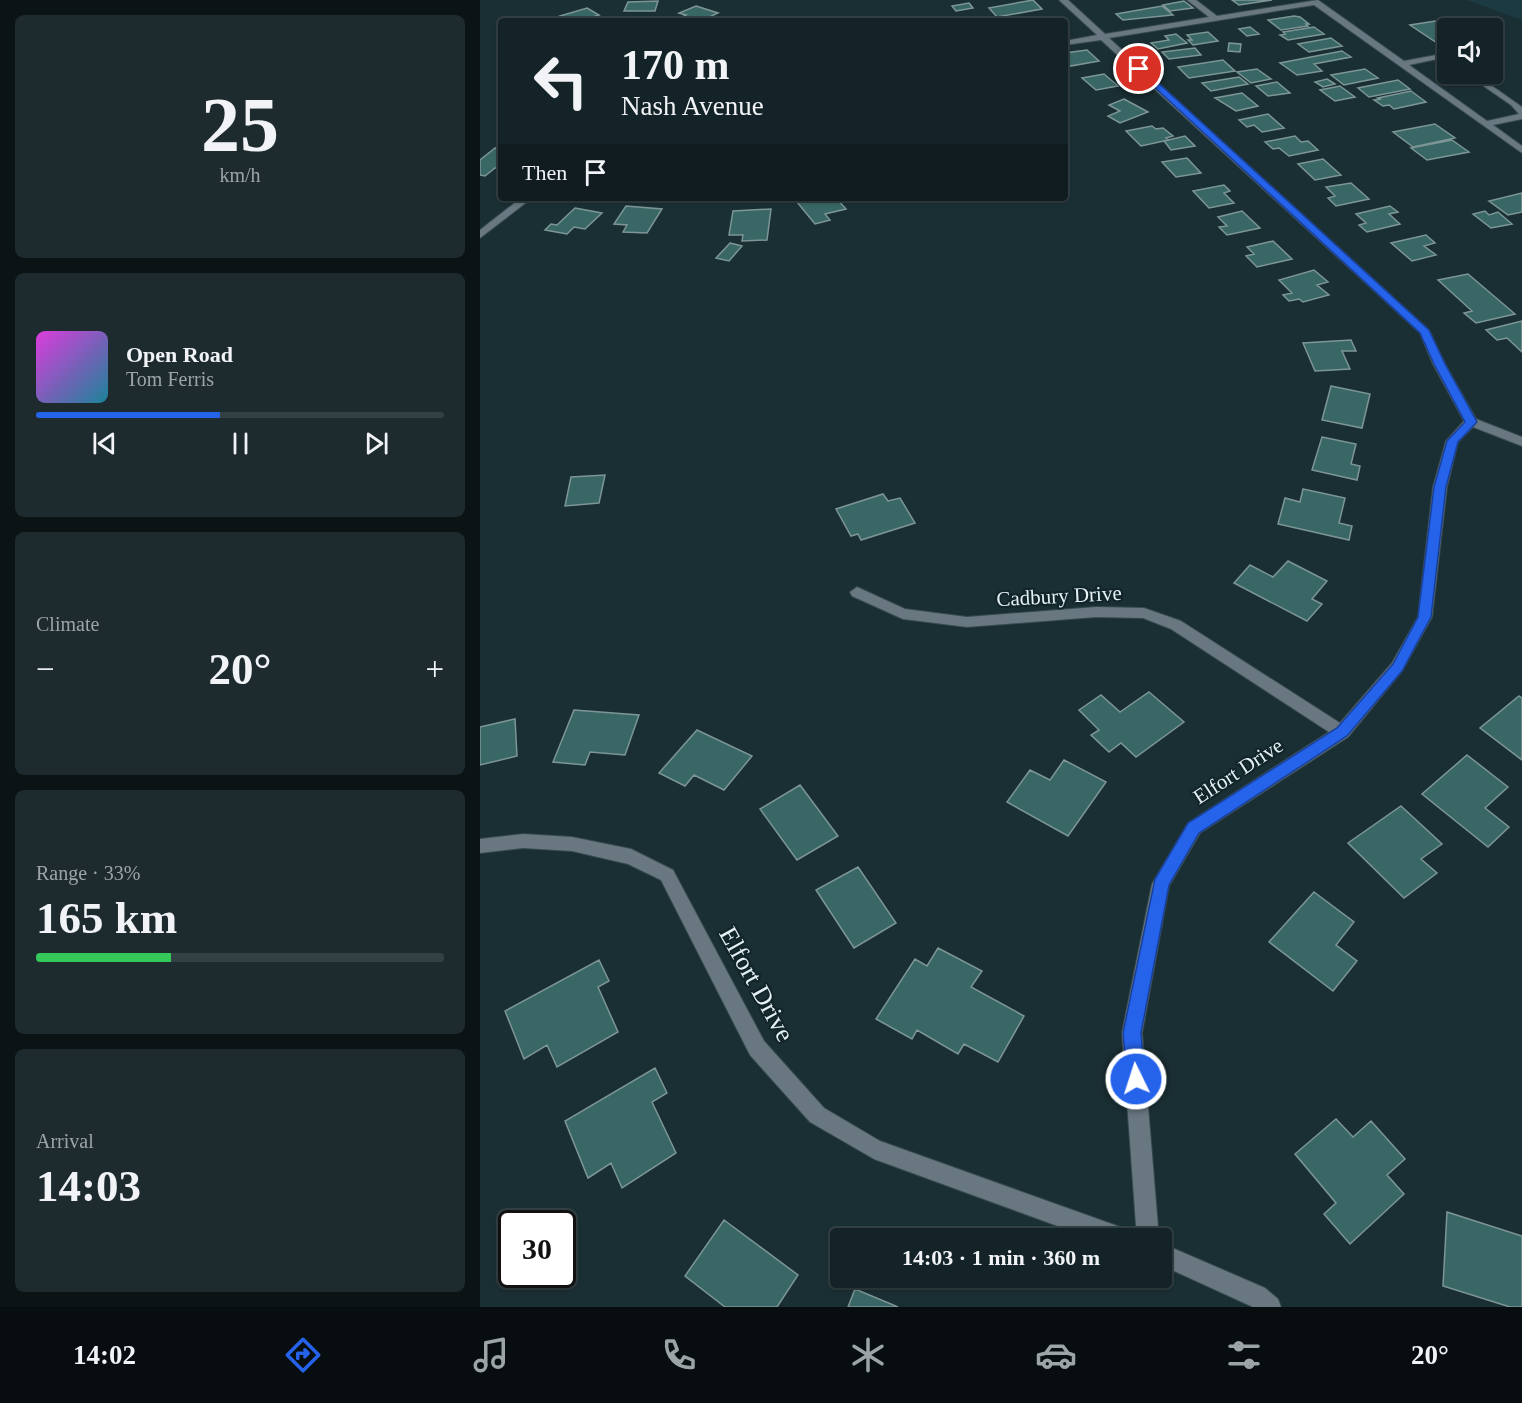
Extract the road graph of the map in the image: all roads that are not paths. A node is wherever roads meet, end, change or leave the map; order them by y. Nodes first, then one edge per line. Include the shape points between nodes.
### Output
1 (1063, 0) edge
2 (1191, 0) edge
3 (1315, 1) edge
4 (1216, 19) junction
5 (1104, 37) junction
6 (1068, 43) edge
7 (1437, 56) edge
8 (1402, 64) junction
9 (1485, 84) edge
10 (1522, 114) edge
11 (1486, 124) junction
12 (1522, 150) edge
13 (523, 201) edge
14 (480, 235) edge
15 (1471, 422) junction
16 (1522, 442) edge
17 (858, 592) dead end
18 (1342, 732) junction
19 (480, 846) edge
20 (1093, 1228) edge
21 (1147, 1228) edge
22 (1172, 1259) edge
23 (1270, 1307) edge

1 - 5 street
2 - 4 street
3 - 4 street
3 - 8 street
4 - 5 street
5 - 6 street
5 - 15 street via 1425,332
7 - 8 street
8 - 11 street
9 - 10 street via 1514,103
10 - 11 street
11 - 12 street
13 - 14 street
15 - 16 street
15 - 18 street, Elfort Drive via 1452,441 1440,487 1425,617 1397,667
17 - 18 street, Cadbury Drive via 903,614 967,622 1096,612 1144,614 1176,625
18 - 21 street, Elfort Drive via 1194,828 1161,884 1132,1033
19 - 20 street, Elfort Drive via 523,841 572,844 631,857 667,875 757,1048 817,1115 874,1149
22 - 23 street via 1257,1296

